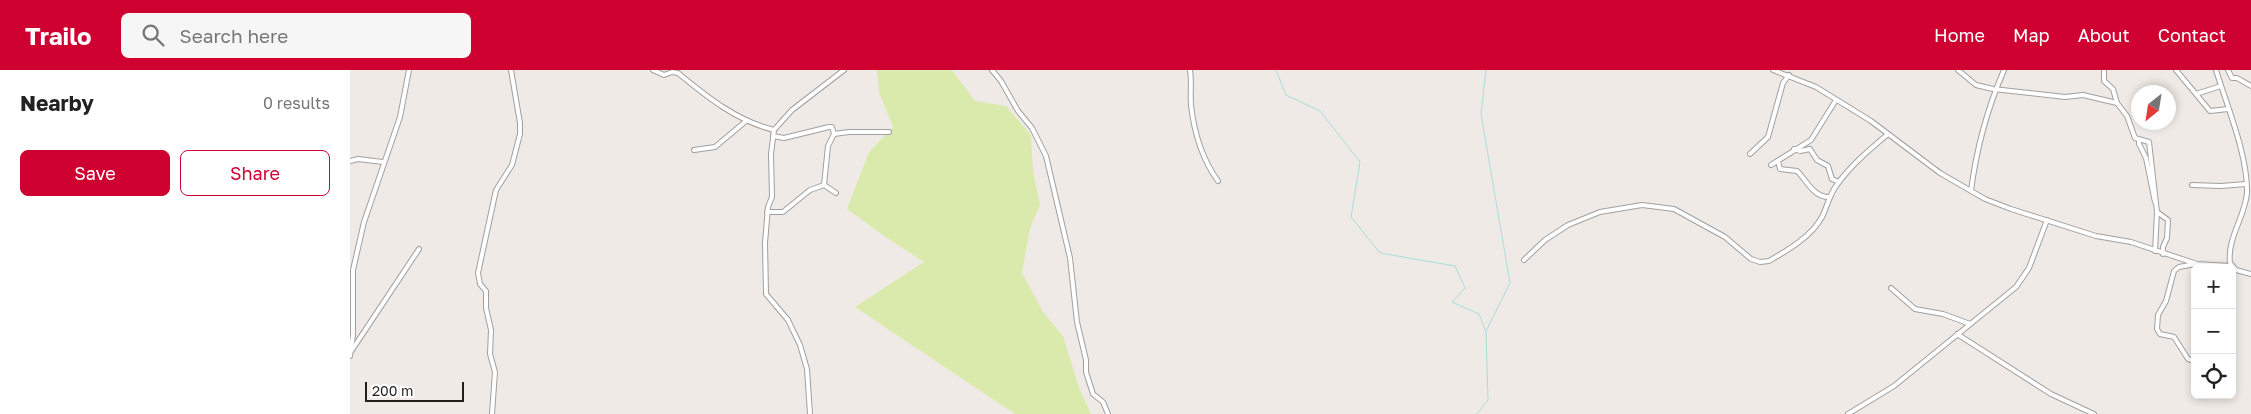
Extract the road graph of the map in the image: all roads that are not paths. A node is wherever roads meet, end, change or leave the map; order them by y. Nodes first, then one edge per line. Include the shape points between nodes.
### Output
1 (409, 70) edge
2 (511, 70) edge
3 (653, 70) edge
4 (844, 70) edge
5 (992, 70) edge
6 (1190, 70) edge
7 (1773, 70) edge
8 (1958, 70) edge
9 (2004, 70) edge
10 (2104, 70) edge
11 (2176, 70) edge
12 (2217, 70) edge
13 (2228, 70) edge
14 (1789, 75) junction
15 (2000, 79) junction
16 (2221, 86) junction
17 (2251, 86) edge
18 (2003, 89) junction
19 (1995, 90) junction
20 (2196, 94) junction
21 (1836, 100) junction
22 (2117, 103) junction
23 (2228, 109) junction
24 (746, 121) junction
25 (774, 130) junction
26 (889, 132) dead end
27 (834, 134) junction
28 (1888, 134) junction
29 (773, 136) junction
30 (2139, 141) junction
31 (1794, 149) junction
32 (694, 150) dead end
33 (1750, 154) dead end
34 (350, 161) edge
35 (1778, 161) junction
36 (383, 162) junction
37 (1772, 165) dead end
38 (1218, 181) dead end
39 (1839, 182) junction
40 (2246, 184) junction
41 (824, 185) junction
42 (2192, 185) dead end
43 (2251, 190) edge
44 (1971, 191) junction
45 (836, 193) dead end
46 (2247, 194) junction
47 (1830, 197) junction
48 (2157, 206) junction
49 (767, 212) junction
50 (2157, 212) junction
51 (2047, 220) junction
52 (419, 249) dead end
53 (2155, 251) junction
54 (2163, 254) junction
55 (1524, 260) dead end
56 (2197, 264) edge
57 (2231, 264) edge
58 (2191, 265) edge
59 (2236, 270) edge
60 (2251, 274) edge
61 (351, 280) edge
62 (1891, 288) dead end
63 (1970, 324) junction
64 (1957, 334) junction
65 (350, 354) edge
66 (2191, 360) edge
67 (492, 414) edge
68 (810, 414) edge
69 (1108, 414) edge
70 (1848, 414) edge
71 (2094, 414) edge

1 - 36 street via 400,117
2 - 67 street via 520,134 512,165 496,190 478,273 478,280 486,291 491,330 490,354 495,372
3 - 24 street via 678,74
4 - 25 street via 792,110
5 - 69 street via 1032,128 1046,156 1070,258 1086,372 1092,394 1103,402
6 - 38 street via 1191,104 1200,144 1204,158
7 - 14 street
8 - 19 street via 1976,85
9 - 15 street
10 - 22 street via 2104,81 2113,89
11 - 20 street
12 - 16 street
13 - 17 street via 2232,78
14 - 21 street via 1810,83
14 - 33 street via 1783,84 1768,137
15 - 18 street
15 - 19 street
16 - 20 street
16 - 23 street
18 - 19 street
18 - 22 street via 2065,97 2088,96
19 - 44 street
20 - 23 street via 2210,112
21 - 28 street
21 - 31 street via 1813,138
22 - 30 street
23 - 40 street
24 - 25 street
24 - 32 street via 715,147
25 - 29 street
26 - 27 street
27 - 29 street via 829,127 784,138
27 - 41 street via 828,146
28 - 39 street
28 - 44 street via 1933,169
29 - 49 street via 772,197
30 - 48 street
30 - 48 street via 2150,144
31 - 35 street
31 - 39 street via 1810,149 1817,160 1828,166 1832,178
34 - 36 street
35 - 37 street
35 - 47 street via 1780,169 1797,171 1809,188 1823,197
36 - 61 street via 364,222
39 - 47 street
40 - 42 street
40 - 46 street
41 - 45 street
41 - 49 street via 810,190 783,212
43 - 46 street
44 - 51 street via 2007,208
46 - 57 street via 2230,248
47 - 55 street via 1823,216 1811,232 1769,261 1751,259 1725,237 1674,209 1642,205 1600,212 1568,225 1545,240
48 - 50 street
49 - 68 street via 766,294 788,320 800,345 807,369
50 - 53 street
50 - 54 street via 2168,220
51 - 53 street
51 - 63 street via 2034,258 2023,278
52 - 65 street
53 - 54 street
54 - 56 street
58 - 66 street via 2174,271 2157,323 2158,333 2174,337
59 - 60 street
61 - 65 street via 353,335
62 - 63 street via 1915,309
63 - 64 street
64 - 70 street via 1894,386
64 - 71 street via 2036,386

